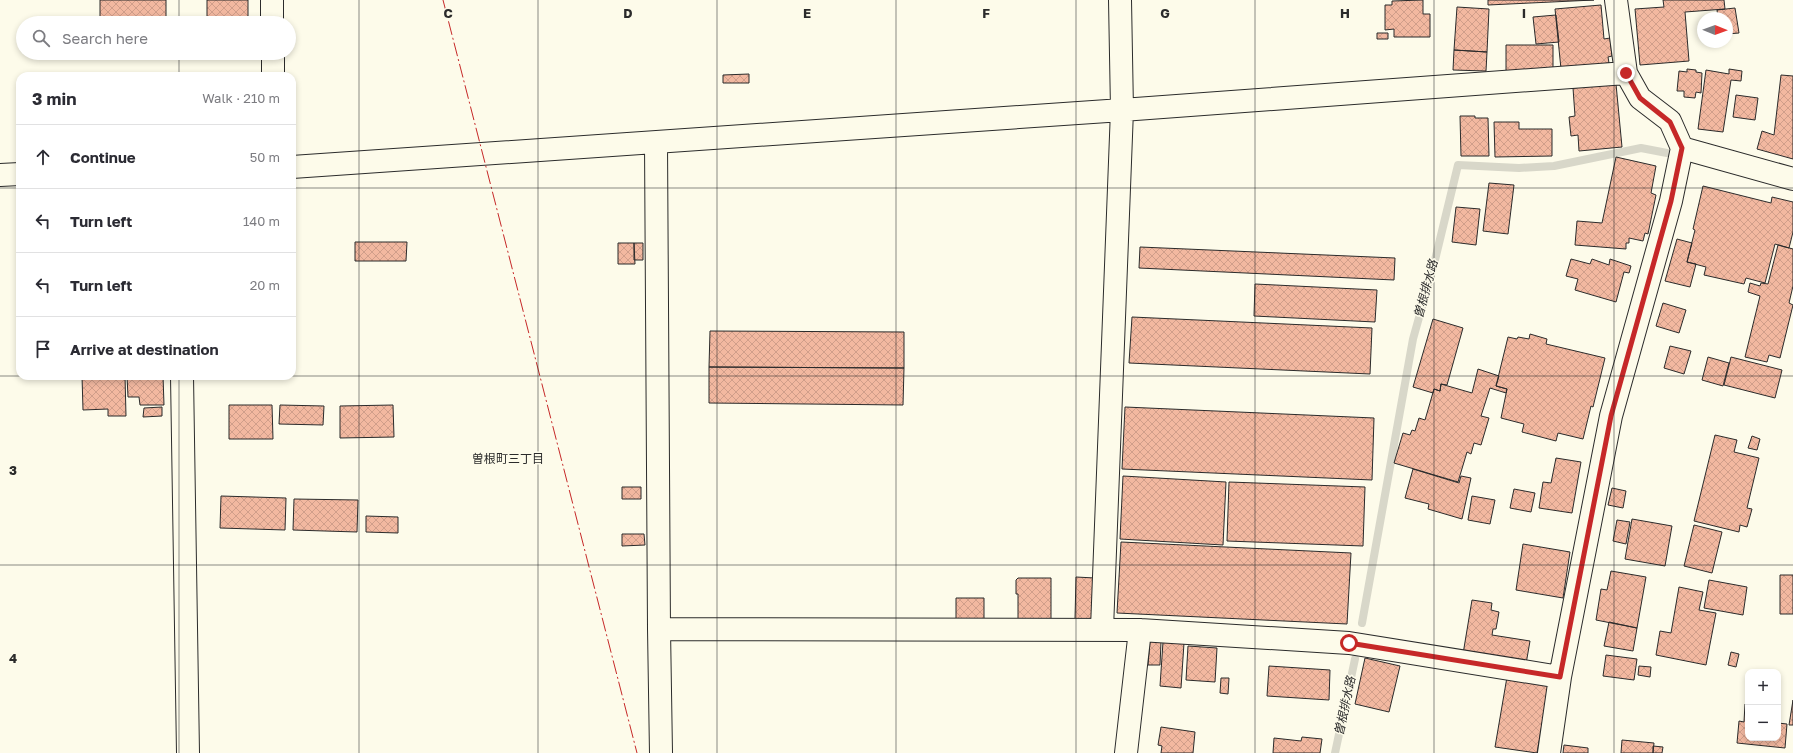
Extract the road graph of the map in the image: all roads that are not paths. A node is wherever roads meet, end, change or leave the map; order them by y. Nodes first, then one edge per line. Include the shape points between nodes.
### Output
1 (272, 0) edge
2 (1120, 0) edge
3 (1616, 0) edge
4 (272, 16) edge
5 (273, 60) edge
6 (273, 72) edge
7 (1626, 73) junction
8 (1122, 110) junction
9 (656, 143) junction
10 (1682, 148) junction
11 (296, 168) edge
12 (0, 174) edge
13 (16, 174) edge
14 (1793, 179) edge
15 (182, 380) edge
16 (659, 629) junction
17 (1102, 629) junction
18 (1140, 630) junction
19 (1560, 677) junction
20 (188, 753) edge
21 (661, 753) edge
22 (1126, 753) edge
23 (1549, 753) edge

1 - 4 street
2 - 8 street
3 - 7 street
5 - 6 street
7 - 8 street
7 - 10 street via 1640,98 1670,122
8 - 9 street
8 - 17 street
9 - 11 street
9 - 16 street
10 - 14 street
10 - 19 street via 1671,201 1611,416
12 - 13 street
15 - 20 street
16 - 17 street
16 - 21 street
17 - 18 street
18 - 19 street via 1349,643
18 - 22 street
19 - 23 street

